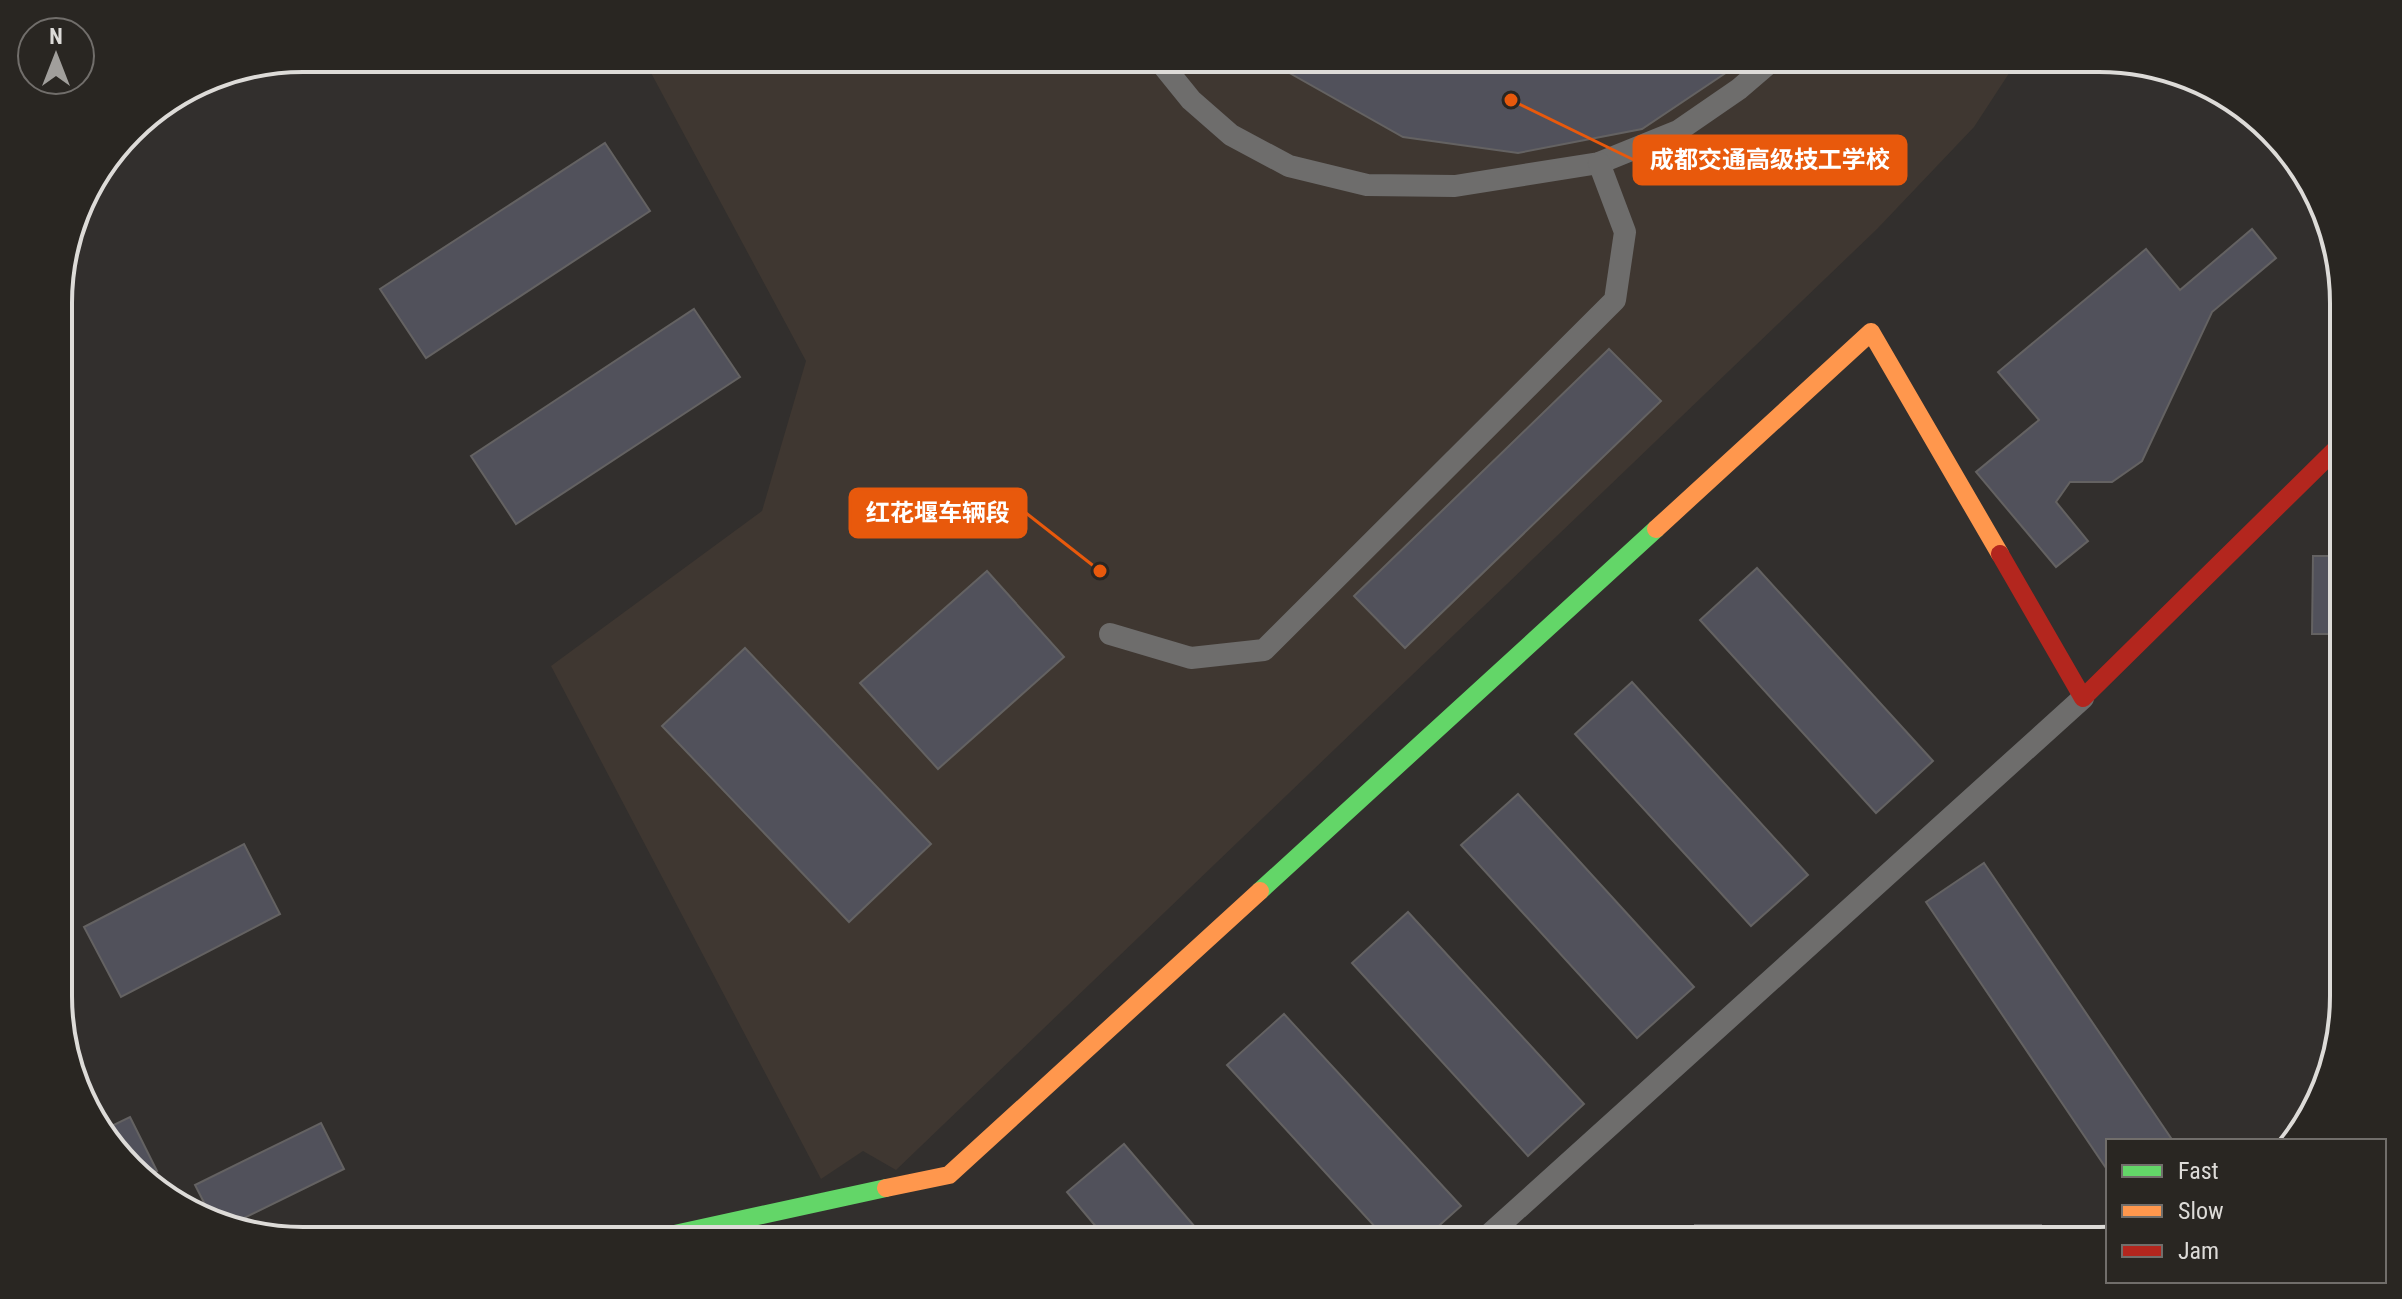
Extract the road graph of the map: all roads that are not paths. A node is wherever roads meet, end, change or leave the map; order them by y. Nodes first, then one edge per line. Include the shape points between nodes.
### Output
1 (1168, 72) edge
2 (1759, 72) edge
3 (1599, 163) junction
4 (2330, 455) edge
5 (1110, 634) dead end
6 (2083, 698) junction
7 (707, 1227) edge
8 (1497, 1227) edge

1 - 3 lane via 1231,135 1289,166 1367,185 1455,186
2 - 3 lane via 1678,131
3 - 5 lane via 1625,232 1615,300 1264,650 1191,658
4 - 6 street
6 - 7 street via 1871,332 949,1175
6 - 8 lane

